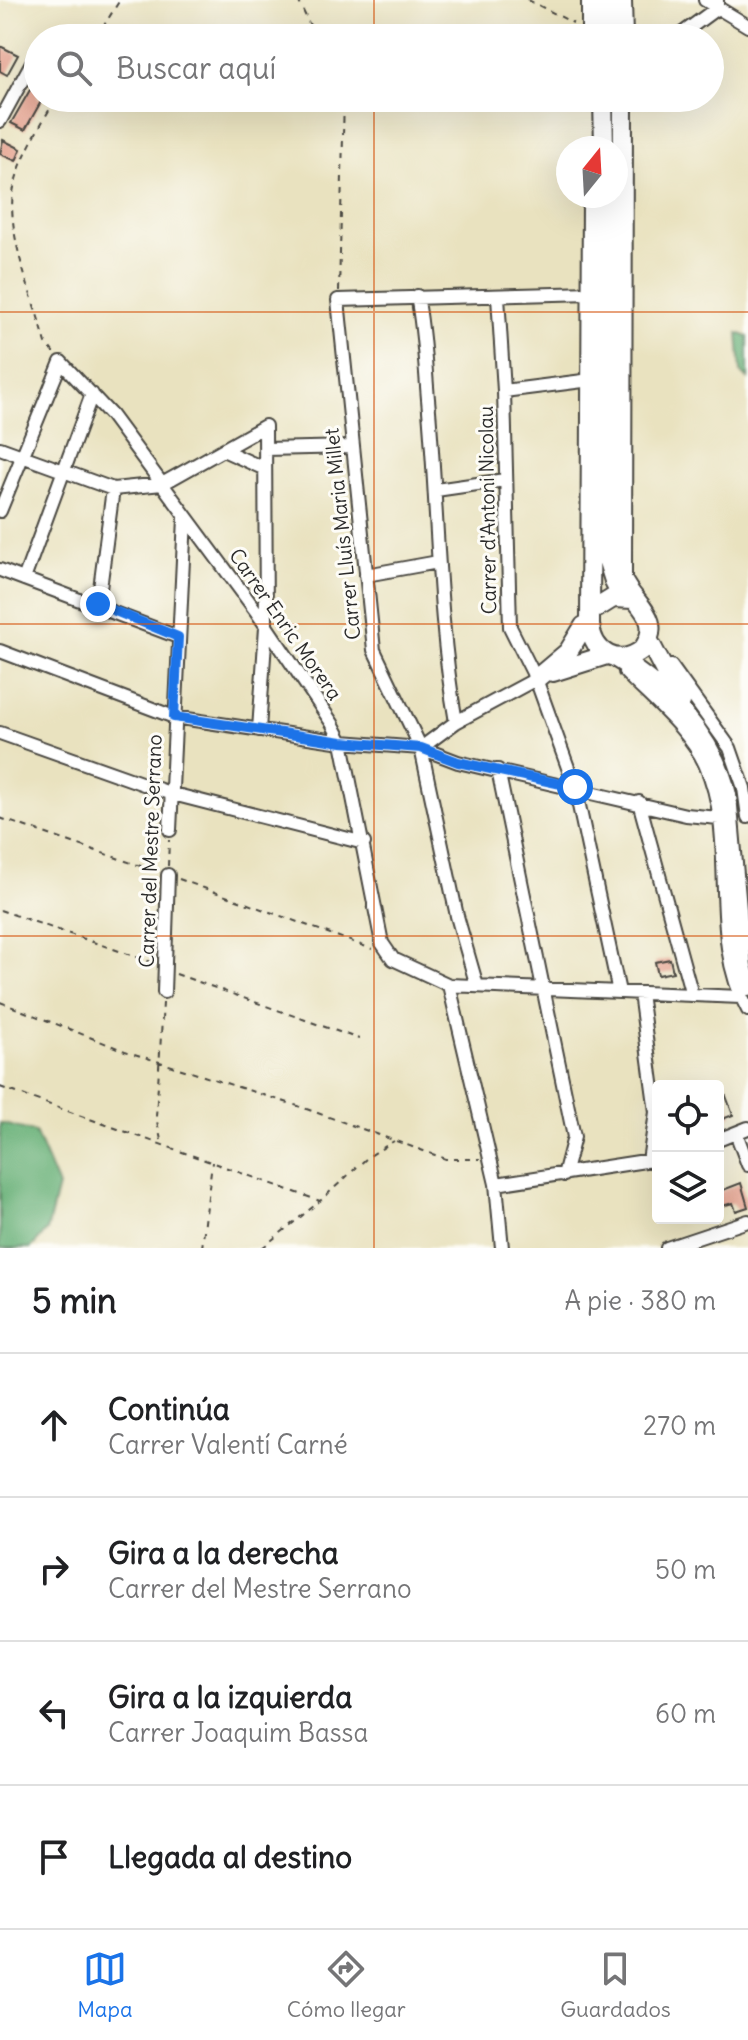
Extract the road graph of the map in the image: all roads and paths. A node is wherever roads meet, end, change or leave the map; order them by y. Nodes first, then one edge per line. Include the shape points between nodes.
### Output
1 (120, 0) edge
2 (298, 0) edge
3 (528, 0) edge
4 (591, 0) edge
5 (605, 0) edge
6 (622, 0) edge
7 (705, 0) edge
8 (717, 4) edge
9 (573, 23) dead end
10 (105, 24) edge
11 (309, 24) edge
12 (591, 24) edge
13 (613, 24) edge
14 (619, 24) edge
15 (693, 24) edge
16 (748, 26) edge
17 (24, 73) edge
18 (4, 104) edge
19 (48, 112) edge
20 (344, 112) edge
21 (592, 112) edge
22 (606, 112) edge
23 (623, 112) edge
24 (0, 121) edge
25 (592, 136) edge
26 (606, 136) edge
27 (592, 208) edge
28 (606, 208) edge
29 (606, 208) edge
30 (592, 293) junction
31 (417, 296) junction
32 (498, 297) junction
33 (338, 300) junction
34 (61, 362) junction
35 (591, 380) junction
36 (504, 391) junction
37 (92, 394) junction
38 (353, 447) junction
39 (0, 448) edge
40 (265, 449) junction
41 (223, 450) junction
42 (22, 457) junction
43 (265, 469) junction
44 (63, 473) junction
45 (505, 480) junction
46 (162, 484) junction
47 (113, 489) junction
48 (436, 490) junction
49 (0, 511) edge
50 (185, 518) junction
51 (438, 562) junction
52 (0, 570) edge
53 (366, 575) junction
54 (24, 579) junction
55 (628, 598) junction
56 (98, 604) junction
57 (593, 616) junction
58 (266, 627) junction
59 (178, 637) junction
60 (650, 638) junction
61 (0, 651) edge
62 (612, 657) junction
63 (536, 679) junction
64 (174, 717) junction
65 (456, 722) junction
66 (259, 730) junction
67 (0, 733) edge
68 (342, 742) junction
69 (421, 748) junction
70 (498, 770) junction
71 (575, 787) junction
72 (169, 793) junction
73 (639, 802) junction
74 (748, 817) edge
75 (0, 818) edge
76 (719, 818) junction
77 (170, 830) joint
78 (364, 843) junction
79 (168, 875) junction
80 (0, 910) edge
81 (748, 936) edge
82 (388, 952) junction
83 (165, 965) junction
84 (449, 985) junction
85 (477, 986) junction
86 (541, 989) junction
87 (164, 992) joint
88 (619, 992) junction
89 (744, 992) edge
90 (640, 993) junction
91 (692, 995) junction
92 (0, 1002) edge
93 (748, 1010) edge
94 (359, 1039) dead end
95 (161, 1060) junction
96 (0, 1087) edge
97 (742, 1130) edge
98 (396, 1140) junction
99 (161, 1142) junction
100 (654, 1152) edge
101 (489, 1159) junction
102 (652, 1160) edge
103 (212, 1161) junction
104 (748, 1165) edge
105 (564, 1175) junction
106 (496, 1184) junction
107 (320, 1201) junction
108 (748, 1221) edge
109 (202, 1248) edge
110 (262, 1248) edge
111 (502, 1248) edge
112 (667, 1248) edge

1 - 10 path
2 - 11 path
3 - 9 path
4 - 12 main road
5 - 13 main road
6 - 14 main road
7 - 8 street
8 - 15 street
8 - 16 street
17 - 18 street
18 - 24 street
19 - 34 path via 13,193 15,230 46,343
20 - 33 path
21 - 25 main road
22 - 26 main road
23 - 55 main road via 621,565
27 - 30 main road
28 - 55 main road via 607,558
29 - 57 main road via 601,586
30 - 32 street
30 - 35 main road
31 - 32 street
31 - 33 street
31 - 48 street via 426,336
32 - 36 street, Carrer d'Antoni Nicolau
33 - 38 street, Carrer Lluís Maria Millet
34 - 37 street, Carrer Enric Morera
34 - 42 street
35 - 36 street
35 - 57 main road
36 - 45 street, Carrer d'Antoni Nicolau
37 - 44 street
37 - 46 street, Carrer Enric Morera
38 - 40 street
38 - 53 street, Carrer Lluís Maria Millet
39 - 42 street
40 - 41 street via 265,426
40 - 43 street
41 - 43 street
41 - 46 street
42 - 44 street
42 - 49 street
43 - 58 street
44 - 47 street
44 - 54 street
45 - 48 street
45 - 63 street, Carrer d'Antoni Nicolau via 510,627
46 - 47 street
46 - 50 street, Carrer Enric Morera
47 - 56 street
48 - 51 street
50 - 58 street, Carrer Enric Morera
50 - 59 street, Carrer del Mestre Serrano
51 - 53 street
51 - 65 street
52 - 54 street
53 - 69 street, Carrer Lluís Maria Millet via 374,650
54 - 56 street
55 - 57 main road via 604,601
55 - 60 main road via 646,610
56 - 59 street
57 - 62 main road via 591,637
57 - 63 main road via 568,652
58 - 66 street
58 - 68 street, Carrer Enric Morera
59 - 64 street, Carrer del Mestre Serrano
60 - 62 main road via 635,655
60 - 74 street via 730,748
60 - 81 main road via 673,692 726,768 733,790
61 - 64 street
62 - 63 main road via 581,660
62 - 76 street via 689,738 713,784
62 - 89 main road via 640,673 688,719 721,770
63 - 65 street
63 - 71 street, Carrer d'Antoni Nicolau
64 - 66 street
64 - 72 street, Carrer del Mestre Serrano
65 - 69 street
66 - 68 street
67 - 72 street
68 - 69 street
68 - 78 street, Carrer Enric Morera
69 - 70 street
69 - 85 street, Carrer Lluís Maria Millet
70 - 71 street
70 - 86 street
71 - 73 street
71 - 88 street, Carrer d'Antoni Nicolau
72 - 77 street, Carrer del Mestre Serrano
72 - 78 street
73 - 76 street
73 - 91 street
75 - 79 path
76 - 89 street via 729,950
77 - 79 path, Carrer del Mestre Serrano
78 - 82 street, Carrer Enric Morera
79 - 82 path
79 - 83 street, Carrer del Mestre Serrano
80 - 83 path
82 - 84 street via 420,974
83 - 87 street, Carrer del Mestre Serrano
83 - 94 path
84 - 85 street
84 - 101 street
85 - 86 street
86 - 88 street
86 - 105 street via 574,1137
87 - 95 path
88 - 90 street
89 - 91 street
89 - 93 street
90 - 91 street
90 - 100 street via 656,1112
92 - 95 path
95 - 98 path
95 - 99 path via 156,1117
96 - 99 path
97 - 104 street
98 - 101 path via 446,1159
98 - 107 path via 368,1157
99 - 103 path
101 - 106 street
102 - 105 street
103 - 107 path
103 - 109 path
105 - 106 street
106 - 111 street
107 - 110 path
108 - 112 street

